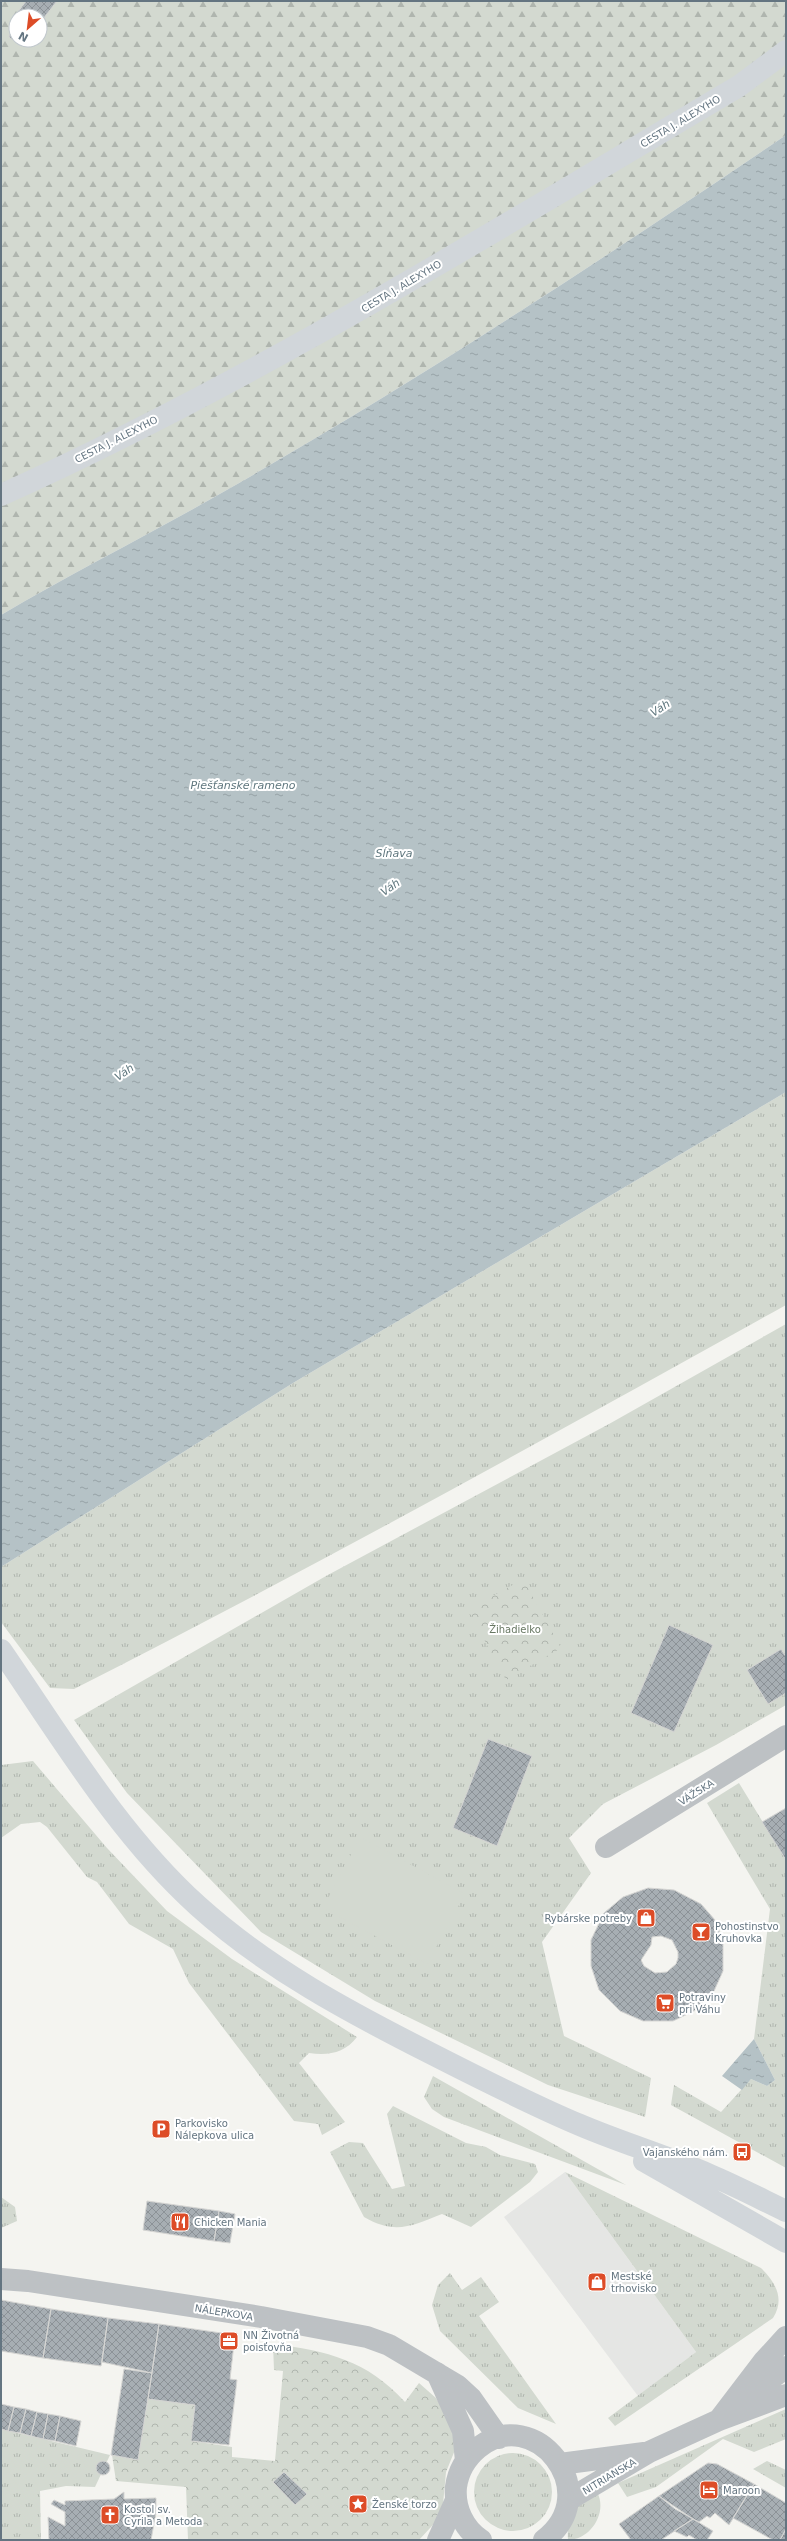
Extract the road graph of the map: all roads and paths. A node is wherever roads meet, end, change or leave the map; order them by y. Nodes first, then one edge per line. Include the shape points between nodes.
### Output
1 (786, 51) edge
2 (1, 495) edge
3 (1, 1650) edge
4 (786, 1736) edge
5 (606, 1847) dead end
6 (580, 2126) junction
7 (786, 2211) edge
8 (783, 2244) edge
9 (1, 2279) edge
10 (786, 2337) edge
11 (786, 2367) edge
12 (437, 2373) junction
13 (786, 2395) edge
14 (718, 2420) junction
15 (499, 2438) junction
16 (649, 2452) junction
17 (466, 2461) junction
18 (560, 2464) junction
19 (456, 2500) junction
20 (568, 2500) junction
21 (553, 2536) edge
22 (438, 2540) edge
23 (481, 2540) edge

1 - 2 main road, CESTA J. ALEXYHO via 739,86 315,336 55,470
3 - 6 main road via 96,1790 151,1857 196,1904 254,1951 350,2013
4 - 5 street, VÁŽSKA
6 - 7 main road via 709,2174
6 - 8 main road
9 - 12 street, NÁLEPKOVA via 253,2316 366,2337 390,2345
10 - 14 street
11 - 14 street, NITRIANSKA
12 - 15 street, NÁLEPKOVA via 471,2398
12 - 17 street via 463,2431
13 - 14 street, NITRIANSKA
14 - 16 street, NITRIANSKA
15 - 17 street, NITRIANSKA via 480,2446
15 - 18 street, NITRIANSKA via 511,2437 534,2441 553,2454
16 - 18 street, NITRIANSKA
16 - 20 street, NITRIANSKA
17 - 19 street, NITRIANSKA via 457,2480
18 - 20 street, NITRIANSKA via 567,2481
19 - 22 street, NITRIANSKA
19 - 23 street, NITRIANSKA via 466,2525
20 - 21 street, NITRIANSKA

